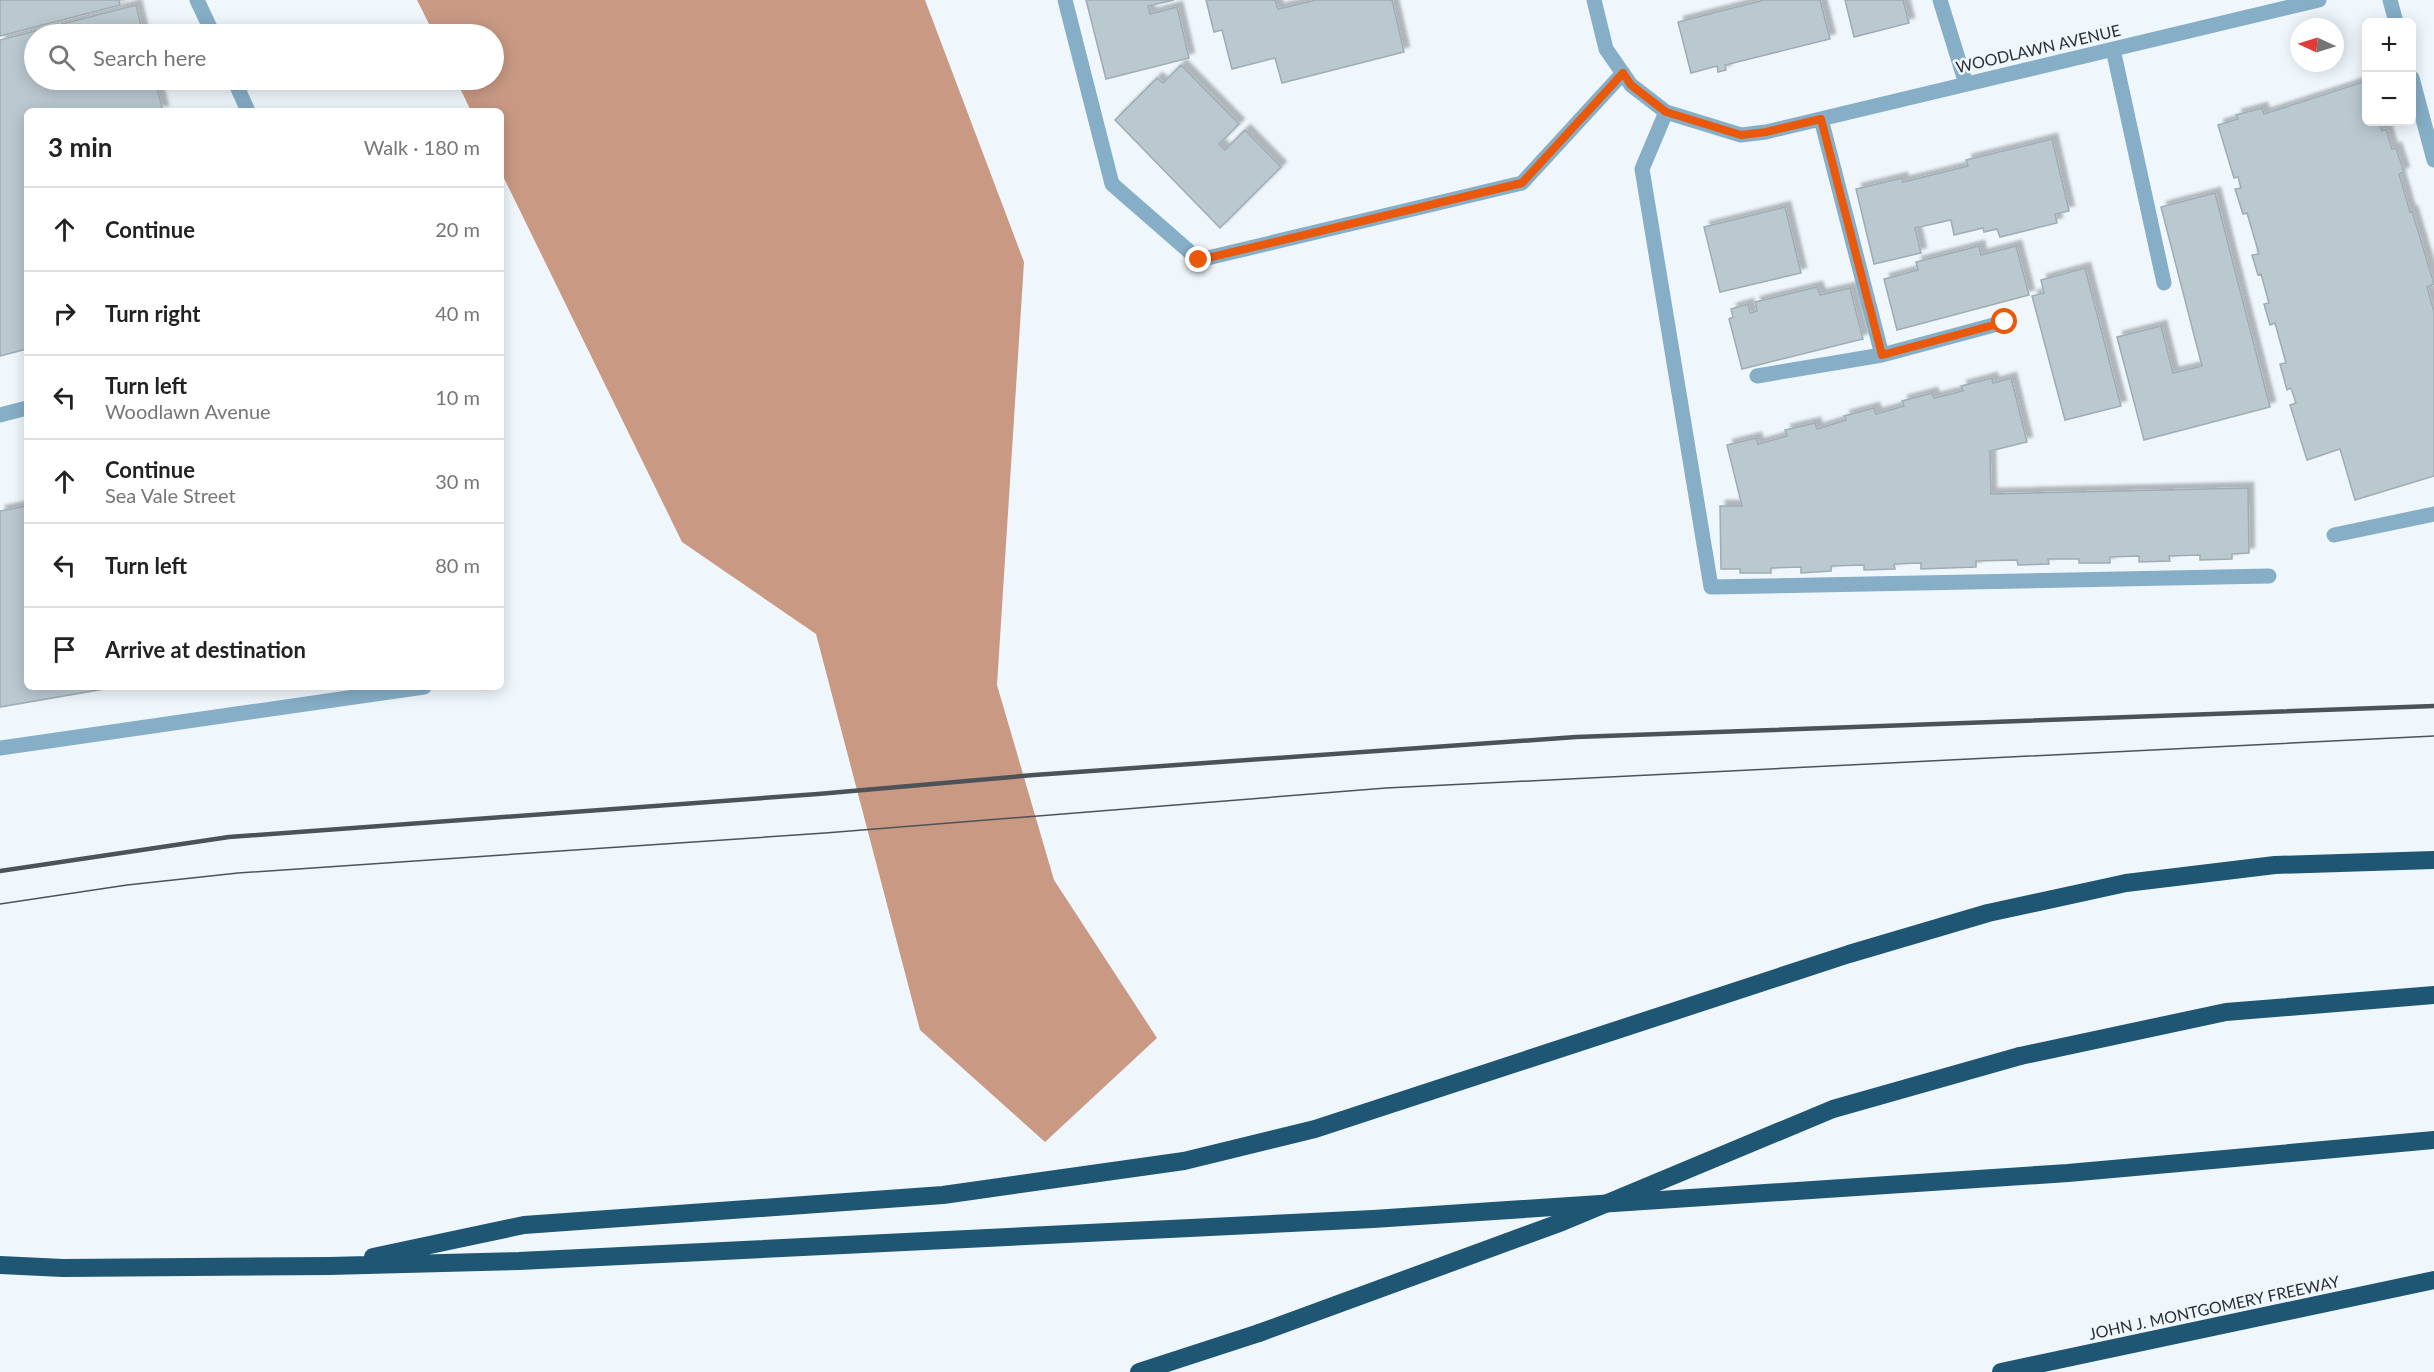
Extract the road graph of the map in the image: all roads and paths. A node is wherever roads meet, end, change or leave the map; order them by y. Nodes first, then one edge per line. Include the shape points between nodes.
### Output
1 (196, 0) edge
2 (1065, 0) edge
3 (1594, 0) edge
4 (1940, 0) edge
5 (2319, 0) edge
6 (2390, 0) edge
7 (2295, 3) edge
8 (2395, 18) edge
9 (208, 24) edge
10 (2113, 49) junction
11 (1623, 73) junction
12 (1966, 84) junction
13 (239, 90) edge
14 (2416, 93) edge
15 (247, 108) edge
16 (1666, 112) junction
17 (1821, 119) junction
18 (2434, 160) edge
19 (2164, 283) dead end
20 (2005, 322) dead end
21 (1882, 355) junction
22 (1757, 376) dead end
23 (24, 409) edge
24 (0, 415) edge
25 (2434, 514) edge
26 (2334, 535) dead end
27 (2269, 576) dead end
28 (403, 690) edge
29 (0, 748) edge
30 (2434, 860) edge
31 (2434, 995) edge
32 (2434, 1140) edge
33 (0, 1265) edge
34 (328, 1266) junction
35 (2434, 1280) edge
36 (1139, 1372) edge
37 (2001, 1372) edge

1 - 9 street
2 - 11 street via 1112,184 1199,260 1522,183
3 - 11 street via 1606,50
4 - 12 street
5 - 7 street, WOODLAWN AVENUE
6 - 8 street
7 - 10 street, WOODLAWN AVENUE
10 - 12 street, WOODLAWN AVENUE
10 - 19 street
11 - 16 street via 1631,85
12 - 17 street, WOODLAWN AVENUE
13 - 15 street
14 - 18 street
16 - 17 street, WOODLAWN AVENUE via 1741,135
16 - 27 street via 1641,169 1711,587
17 - 21 street
20 - 21 street
21 - 22 street
23 - 24 street
25 - 26 street
28 - 29 street
30 - 34 highway via 2275,865 2126,883 1988,913 1850,954 1315,1129 1184,1161 943,1195 524,1225
31 - 36 highway, bridge via 2226,1012 2020,1056 1833,1109 1562,1222 1259,1333
32 - 34 highway via 2068,1173 1373,1219 519,1261
33 - 34 highway
35 - 37 highway, JOHN J. MONTGOMERY FREEWAY

